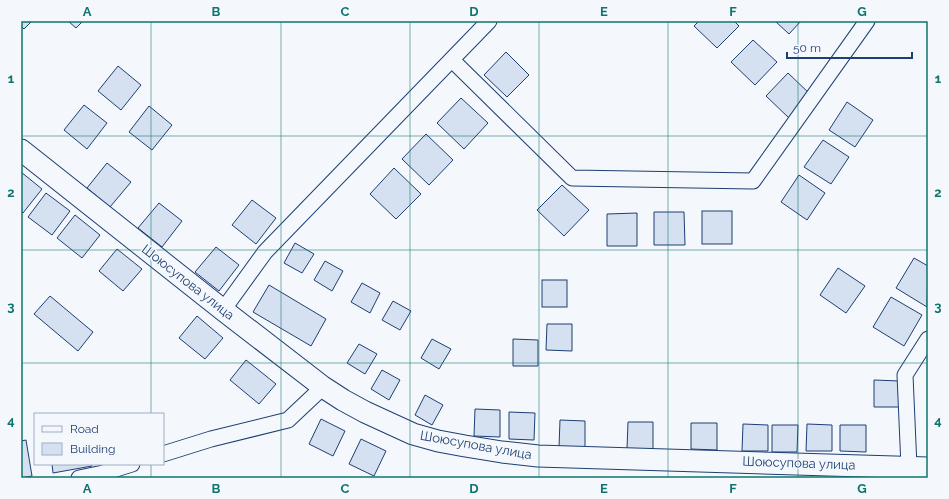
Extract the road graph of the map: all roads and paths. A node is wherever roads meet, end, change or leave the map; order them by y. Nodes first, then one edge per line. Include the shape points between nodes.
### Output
1 (489, 21) edge
2 (867, 21) edge
3 (452, 60) junction
4 (21, 150) edge
5 (223, 310) junction
6 (928, 339) edge
7 (323, 387) junction
8 (164, 454) edge
9 (129, 465) edge
10 (919, 467) edge
11 (79, 478) edge

1 - 3 street
2 - 3 street via 753,181 572,178
3 - 5 street via 264,252
4 - 5 street, Шоюсупова улица
5 - 7 street, Шоюсупова улица
6 - 10 street via 905,375
7 - 8 street via 288,420
7 - 10 street, Шоюсупова улица via 365,412 413,434 502,452 538,456
9 - 11 street

